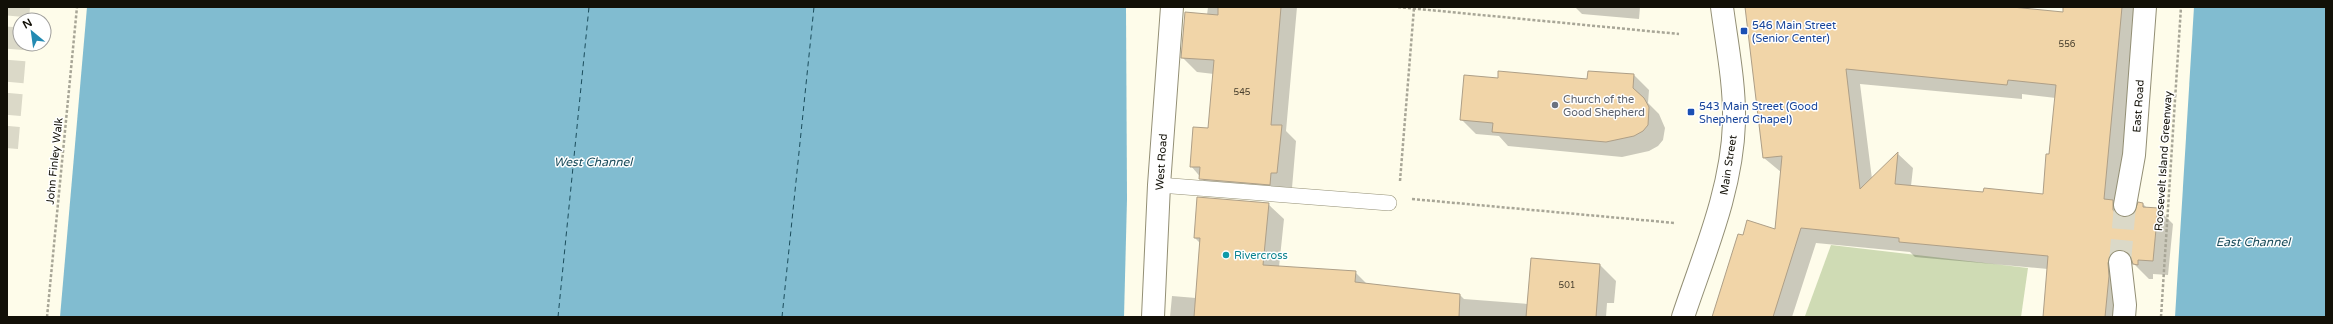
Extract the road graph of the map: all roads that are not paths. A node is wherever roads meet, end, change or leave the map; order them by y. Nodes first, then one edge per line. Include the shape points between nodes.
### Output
1 (1172, 7) edge
2 (1722, 7) edge
3 (2145, 7) edge
4 (1159, 185) junction
5 (1389, 203) dead end
6 (2125, 205) tunnel mouth
7 (2120, 262) tunnel mouth
8 (1153, 317) edge
9 (1683, 317) edge
10 (2124, 317) edge

1 - 4 street, West Road
2 - 9 street, Main Street via 1733,106 1730,160 1720,208
3 - 6 street, East Road via 2134,155
4 - 5 lane
4 - 8 street, West Road
7 - 10 street

